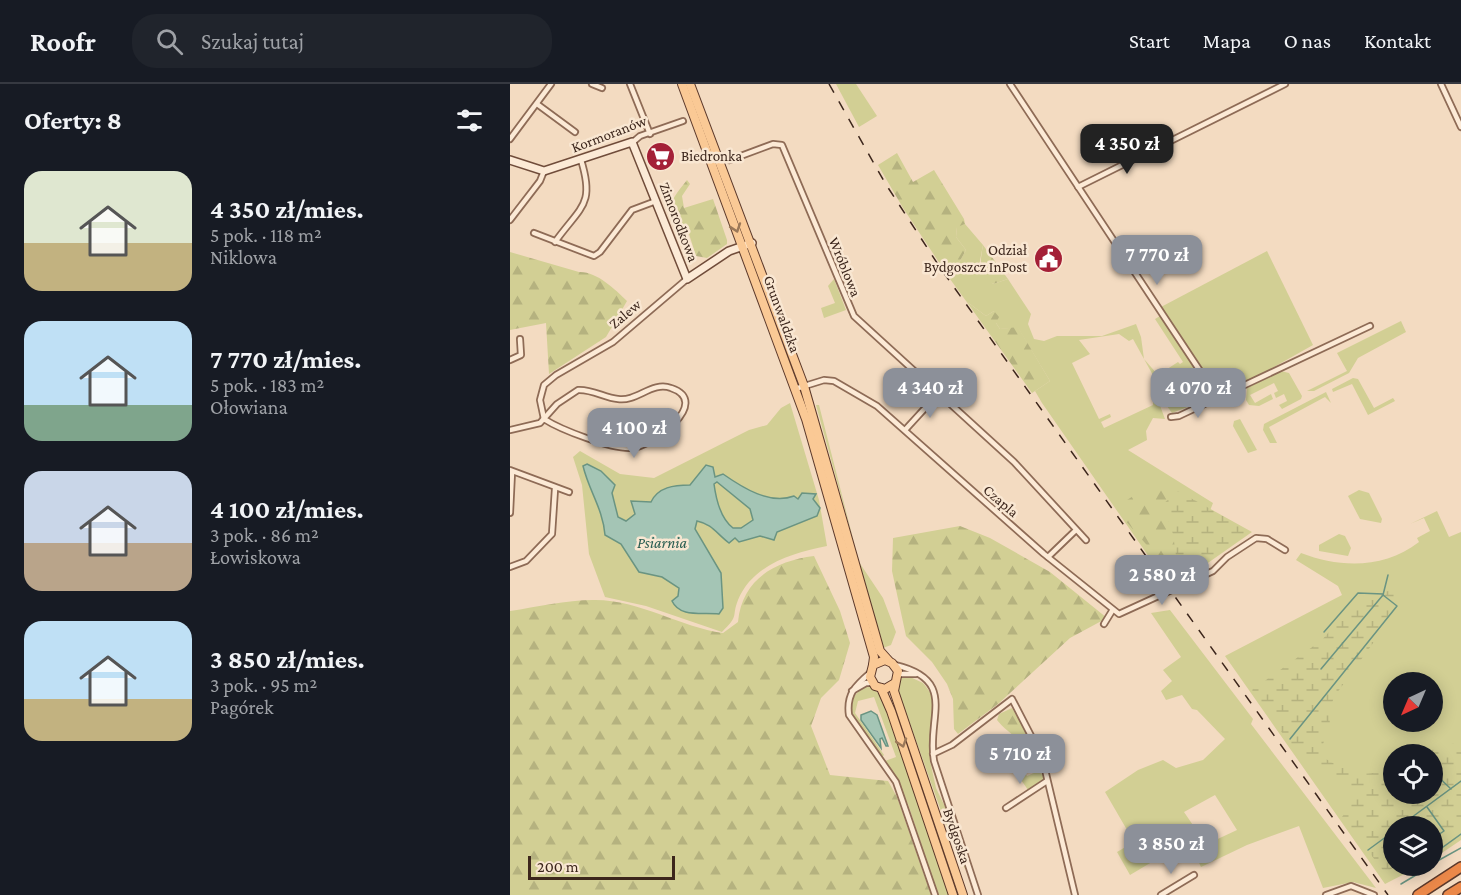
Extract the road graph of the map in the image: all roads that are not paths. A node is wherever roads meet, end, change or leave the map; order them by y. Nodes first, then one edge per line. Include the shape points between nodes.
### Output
1 (551, 84) edge
2 (592, 84) edge
3 (630, 84) edge
4 (682, 84) edge
5 (690, 84) edge
6 (1010, 84) edge
7 (1285, 84) edge
8 (1441, 84) edge
9 (602, 88) dead end
10 (537, 104) junction
11 (683, 121) dead end
12 (1461, 127) edge
13 (575, 132) dead end
14 (650, 134) junction
15 (510, 139) edge
16 (633, 142) junction
17 (510, 160) edge
18 (581, 160) junction
19 (730, 160) dead end
20 (544, 171) junction
21 (1078, 187) junction
22 (656, 201) junction
23 (510, 220) edge
24 (534, 233) dead end
25 (555, 242) junction
26 (752, 243) junction
27 (742, 246) junction
28 (687, 279) junction
29 (1370, 326) dead end
30 (520, 339) dead end
31 (510, 360) edge
32 (804, 386) junction
33 (795, 389) junction
34 (938, 394) junction
35 (1218, 398) junction
36 (1171, 417) dead end
37 (544, 419) junction
38 (510, 430) edge
39 (905, 430) junction
40 (511, 471) edge
41 (555, 489) junction
42 (569, 492) dead end
43 (510, 513) edge
44 (1076, 530) junction
45 (1086, 540) dead end
46 (1285, 550) dead end
47 (849, 556) junction
48 (1048, 557) junction
49 (510, 567) edge
50 (1112, 611) junction
51 (1104, 624) dead end
52 (892, 663) junction
53 (871, 669) junction
54 (898, 674) junction
55 (917, 675) junction
56 (873, 683) junction
57 (895, 683) junction
58 (881, 688) junction
59 (852, 692) junction
60 (933, 754) junction
61 (1047, 781) junction
62 (1006, 808) dead end
63 (1461, 867) edge
64 (1194, 875) dead end
65 (1461, 887) edge
66 (935, 895) edge
67 (953, 895) edge
68 (963, 895) edge
69 (978, 895) edge
70 (1075, 895) edge
71 (1161, 895) edge
72 (1326, 895) edge
73 (1374, 895) edge
74 (1418, 895) edge
75 (1448, 895) edge

1 - 10 street
2 - 9 street
3 - 14 street
4 -> 27 main road, Grunwaldzka
5 - 26 main road, Grunwaldzka
6 - 21 street
7 - 21 street
8 - 12 street
10 - 13 street
10 - 15 street
11 - 14 street, Kormoranów
14 - 16 street, Kormoranów
16 - 18 street, Kormoranów
16 - 22 street, Zimorodkowa
17 - 20 street
18 - 20 street, Kormoranów
18 - 25 street via 587,198
19 - 34 street, Wróblowa via 773,144 782,145 847,306
20 - 23 street
21 - 35 street
22 - 25 street via 632,210 594,256
22 - 28 street, Zimorodkowa
24 - 25 street
26 - 27 street, Zalew
26 - 32 main road, Grunwaldzka
27 - 28 street, Zalew
27 - 33 main road, Grunwaldzka
28 - 37 street, Zalew via 613,342 544,385 540,400
29 - 35 street
30 - 31 street via 521,355
32 - 33 street, Czapla
32 - 39 street, Czapla via 824,380 843,384
32 - 47 main road, Grunwaldzka
33 - 47 main road, Grunwaldzka
34 - 39 street
34 - 44 street, Wróblowa via 1014,462
35 - 36 street
37 - 37 street via 602,442 630,448 654,439 673,425 682,415 684,405 679,394 666,387 626,399 578,390
37 - 38 street
39 - 48 street, Czapla
40 - 41 street
40 - 43 street
41 - 42 street
41 - 49 street via 552,534 526,561
44 - 45 street, Wróblowa
44 - 48 street
46 - 50 street via 1267,539 1256,538 1213,571 1123,614
47 - 52 main road via 880,651
47 - 53 main road via 874,657
48 - 50 street, Czapla
50 - 51 street
52 - 53 main road via 881,661
52 - 54 main road
52 - 55 street
53 - 56 main road
53 - 59 street
54 - 55 street
54 - 57 main road
55 - 60 street via 933,689 937,700
56 - 58 main road
56 - 59 street
57 - 58 main road
57 - 68 main road, Bydgoska via 894,691
58 -> 67 main road, Bydgoska
59 - 66 street via 848,709 852,722 896,782
60 - 61 street via 952,745 1012,699 1038,747
60 - 69 street
61 - 62 street
61 - 70 street
63 - 74 highway
64 - 71 street
65 - 75 highway
72 - 73 street via 1351,886

